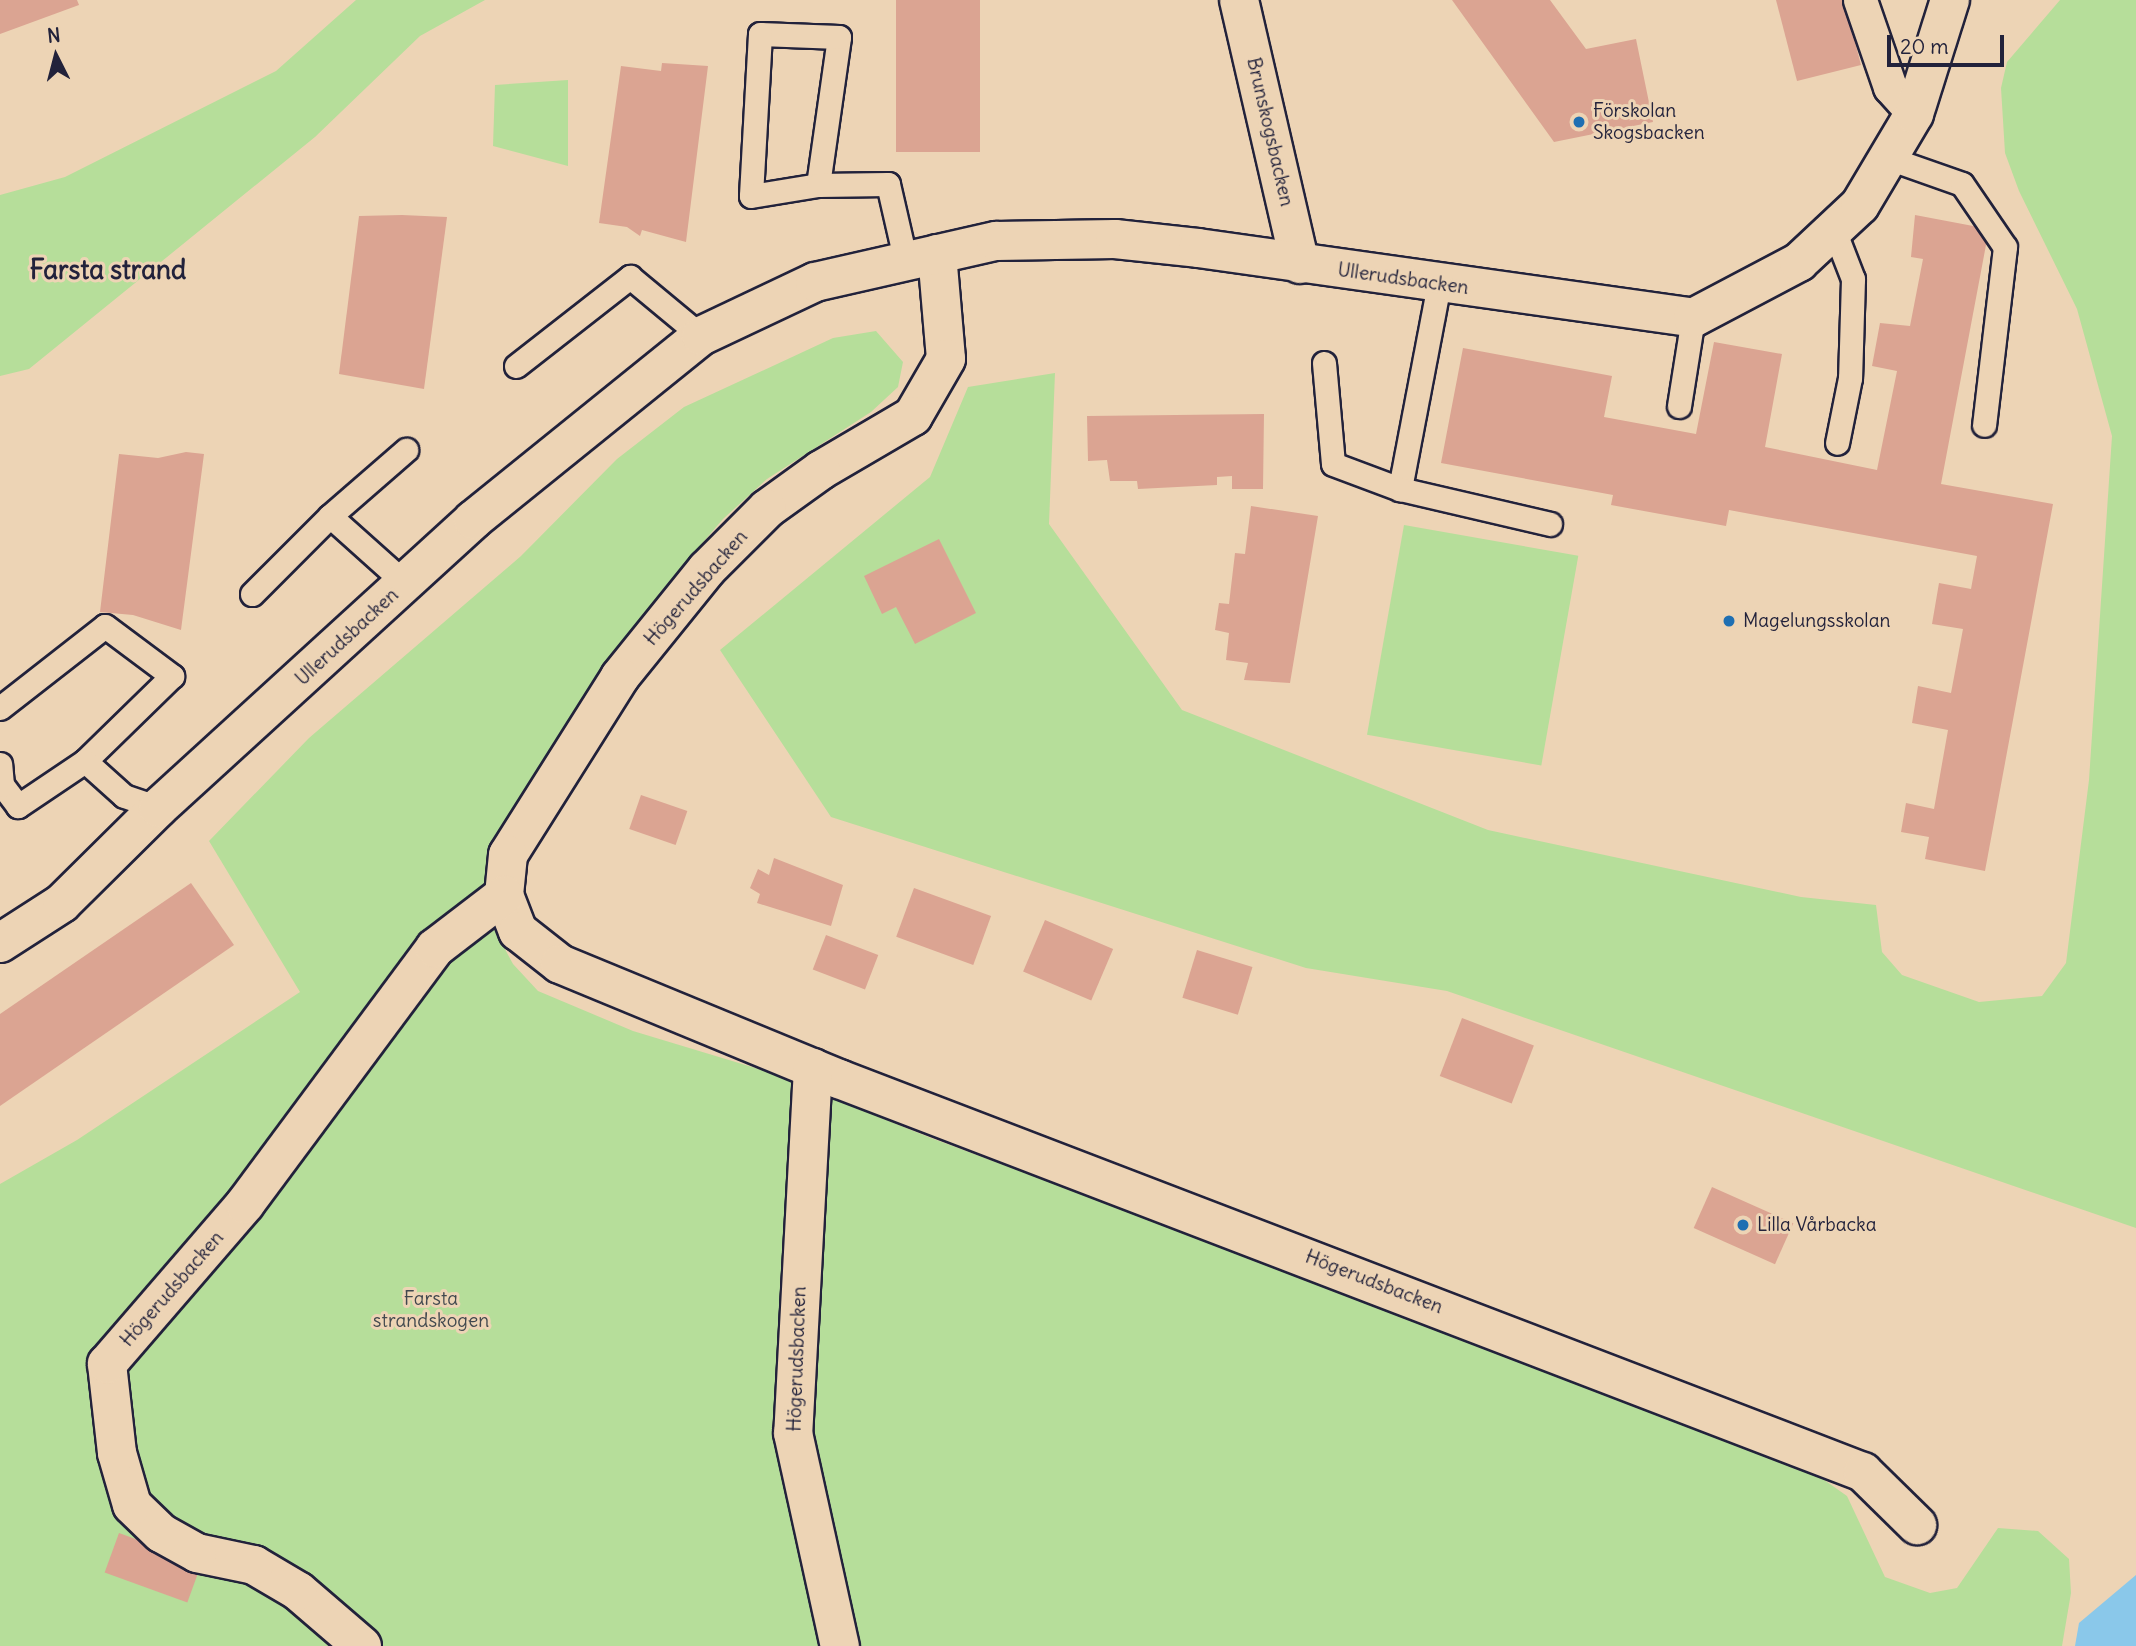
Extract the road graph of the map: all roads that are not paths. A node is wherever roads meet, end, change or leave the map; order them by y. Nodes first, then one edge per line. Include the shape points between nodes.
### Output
1 (1239, 0) edge
2 (1860, 0) edge
3 (1950, 0) edge
4 (1914, 114) junction
5 (1891, 159) junction
6 (818, 185) junction
7 (1834, 230) junction
8 (921, 256) junction
9 (1300, 264) junction
10 (1439, 284) junction
11 (1693, 317) junction
12 (701, 336) junction
13 (1324, 363) dead end
14 (516, 366) dead end
15 (1679, 406) dead end
16 (1984, 425) dead end
17 (1838, 443) dead end
18 (406, 450) dead end
19 (1400, 489) junction
20 (330, 516) junction
21 (1550, 524) dead end
22 (405, 583) junction
23 (252, 594) dead end
24 (0, 708) edge
25 (85, 761) junction
26 (0, 764) edge
27 (158, 808) junction
28 (504, 895) junction
29 (0, 943) edge
30 (813, 1068) junction
31 (1917, 1525) dead end
32 (362, 1646) edge
33 (841, 1646) edge

1 - 9 street, Brunskogsbacken
2 - 4 street via 1890,87
3 - 4 street
4 - 5 street
5 - 7 street via 1860,205
5 - 16 lane via 1962,184 2005,247
6 - 6 lane via 751,196 760,34 839,37
6 - 8 lane via 888,184
7 - 11 street via 1799,262
7 - 17 lane via 1853,279 1850,378
8 - 9 street, Ullerudsbacken via 996,241 1115,239
8 - 12 street, Ullerudsbacken via 815,282
8 - 28 street, Högerudsbacken via 946,359 913,416 821,470 767,509 707,569 620,677 527,820 508,855
9 - 10 street, Ullerudsbacken
10 - 11 street, Ullerudsbacken
10 - 19 lane
11 - 15 lane
12 - 14 lane via 630,277
12 - 22 street, Ullerudsbacken via 473,520
13 - 19 lane via 1334,464
18 - 20 lane
19 - 21 lane
20 - 22 lane
20 - 23 lane
22 - 27 street, Ullerudsbacken
24 - 25 lane via 105,626 172,676
25 - 26 lane via 18,806 2,785
25 - 27 lane via 124,796
27 - 29 street, Ullerudsbacken via 62,903
28 - 30 street, Högerudsbacken via 518,931 560,964
28 - 32 street, Högerudsbacken via 435,948 245,1204 107,1364 117,1453 132,1505 161,1533 197,1553 254,1565 298,1591
30 - 31 street, Högerudsbacken via 1863,1472
30 - 33 street, Högerudsbacken via 793,1433

